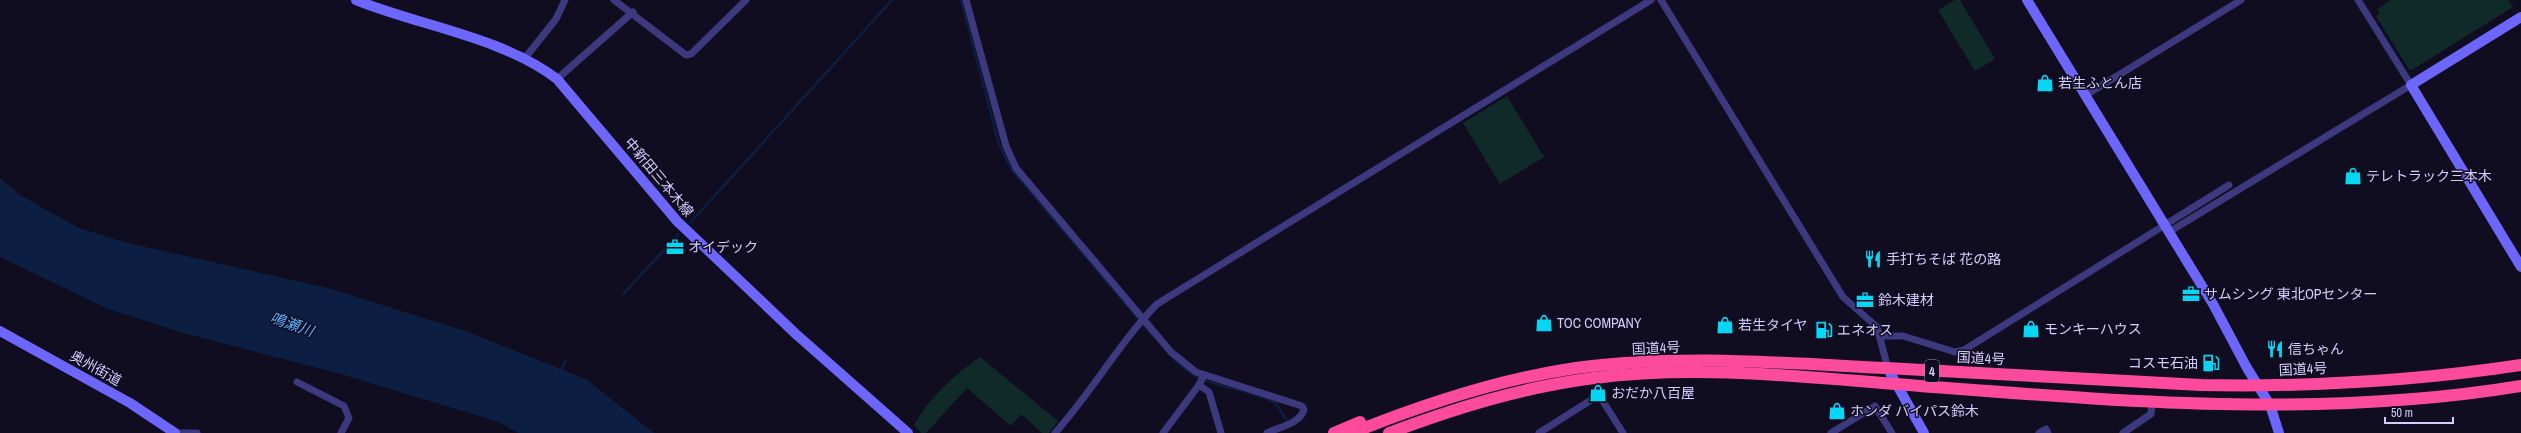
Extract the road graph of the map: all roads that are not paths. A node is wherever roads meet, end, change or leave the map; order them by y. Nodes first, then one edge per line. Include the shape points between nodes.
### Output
1 (356, 0) edge
2 (565, 0) edge
3 (614, 0) edge
4 (746, 0) edge
5 (966, 0) edge
6 (1651, 0) edge
7 (1661, 0) edge
8 (2027, 0) edge
9 (2241, 0) edge
10 (2358, 0) edge
11 (633, 12) junction
12 (2521, 17) edge
13 (525, 58) junction
14 (557, 79) junction
15 (2411, 85) junction
16 (2086, 95) junction
17 (2229, 185) dead end
18 (2167, 229) junction
19 (2521, 267) edge
20 (1142, 321) junction
21 (0, 331) edge
22 (1880, 336) junction
23 (2521, 366) edge
24 (1888, 368) junction
25 (1597, 378) junction
26 (1201, 380) junction
27 (297, 382) dead end
28 (1896, 384) junction
29 (2258, 386) junction
30 (2521, 386) edge
31 (1599, 395) junction
32 (1450, 398) junction
33 (2152, 402) junction
34 (2270, 405) junction
35 (1409, 426) junction
36 (1286, 430) edge
37 (175, 433) edge
38 (178, 433) edge
39 (197, 433) edge
40 (341, 433) edge
41 (908, 433) edge
42 (1055, 433) edge
43 (1163, 433) edge
44 (1221, 433) edge
45 (1266, 433) edge
46 (1334, 433) edge
47 (1352, 433) edge
48 (1389, 433) edge
49 (1397, 433) edge
50 (1539, 433) edge
51 (1623, 433) edge
52 (1831, 433) edge
53 (1892, 433) edge
54 (1924, 433) edge
55 (2039, 433) edge
56 (2048, 433) edge
57 (2123, 433) edge
58 (2279, 433) edge

1 - 13 street, 中新田三本木線
2 - 13 street via 556,19
3 - 11 street
4 - 11 street via 691,54 686,55
5 - 20 street via 1006,146 1016,168
6 - 20 street via 1157,304
7 - 22 street via 1843,297 1870,320
8 - 16 street
9 - 16 street
10 - 15 street
11 - 14 street
12 - 15 street
13 - 14 street, 中新田三本木線
14 - 41 street, 中新田三本木線 via 677,221 797,335
15 - 18 street
15 - 19 street
16 - 18 street
17 - 18 street
18 - 22 street via 1964,350 1955,352 1903,336
18 - 29 street
20 - 26 street
20 - 42 street
21 - 37 street, 奥州街道 via 130,403
22 - 24 street
23 - 29 highway, 国道4号 / 4 via 2414,378
24 - 28 street
24 - 29 highway, 国道4号 / 4
24 - 32 highway, 国道4号 / 4 via 1747,360 1591,367 1505,381
25 - 28 highway, 国道4号 / 4 via 1724,372
25 - 31 street
25 - 35 highway, 国道4号 / 4 via 1505,395
26 - 36 street via 1276,396 1302,406 1302,415
26 - 43 street
26 - 44 street via 1209,392
27 - 40 street via 344,406 349,418
28 - 33 highway, 国道4号 / 4
28 - 54 street
29 - 34 street
30 - 34 highway, 国道4号 / 4 via 2436,396
31 - 50 street
31 - 51 street
32 - 46 highway via 1385,412
32 - 47 highway, 国道4号 / 4
33 - 34 highway, 国道4号 / 4
33 - 57 street via 2151,414
34 - 58 street
35 - 48 highway, 国道4号 / 4
35 - 49 highway
36 - 45 street
38 - 39 street
52 - 53 street via 1875,406
55 - 56 street via 2046,428

